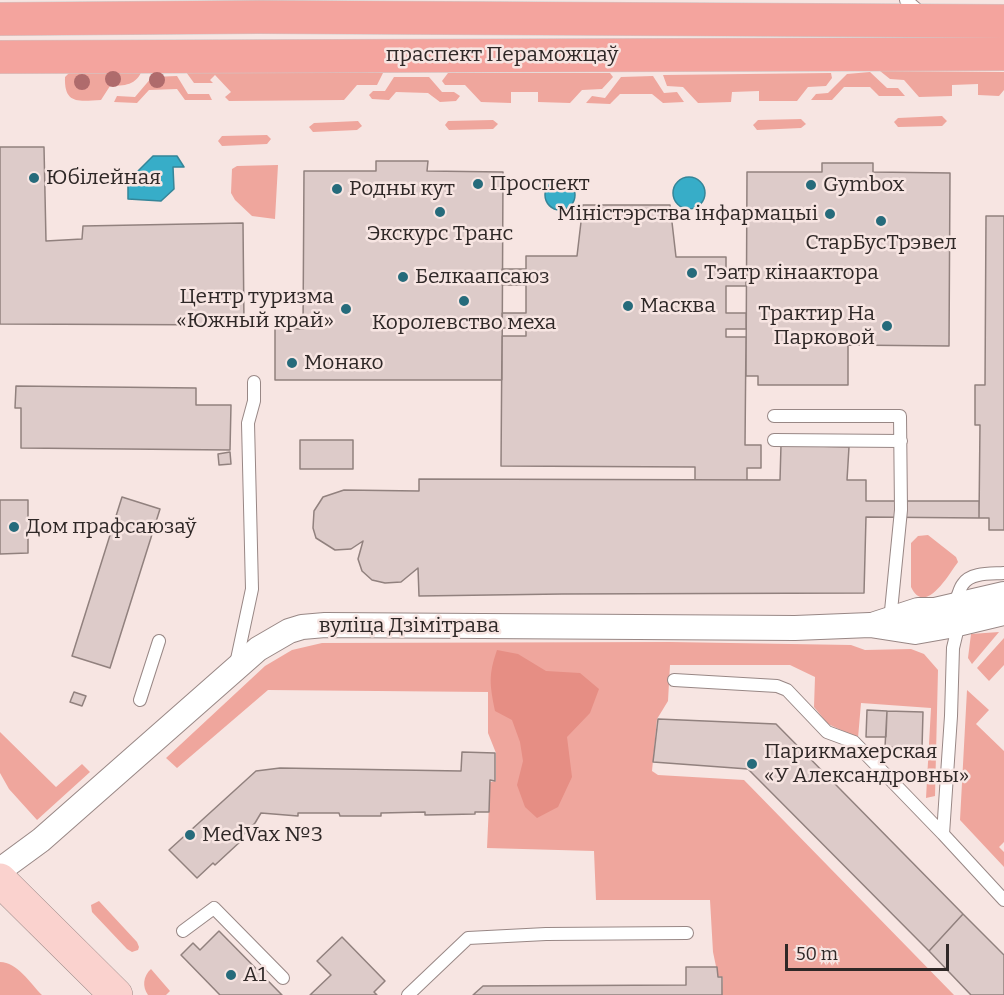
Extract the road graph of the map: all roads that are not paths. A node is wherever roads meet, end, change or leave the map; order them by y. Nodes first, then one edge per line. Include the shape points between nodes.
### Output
1 (918, 10) edge
2 (0, 19) edge
3 (1004, 21) edge
4 (1004, 54) edge
5 (0, 57) edge
6 (254, 382) dead end
7 (774, 416) dead end
8 (774, 440) dead end
9 (901, 441) junction
10 (1004, 573) edge
11 (1000, 606) edge
12 (954, 615) junction
13 (883, 624) junction
14 (159, 641) dead end
15 (235, 668) junction
16 (674, 680) dead end
17 (140, 700) dead end
18 (943, 834) junction
19 (0, 870) edge
20 (0, 880) edge
21 (1004, 900) edge
22 (183, 931) dead end
23 (687, 933) dead end
24 (283, 978) dead end
25 (116, 995) edge
26 (408, 995) edge

1 - 2 main road, праспект Пераможцаў via 259,13
1 - 3 main road, праспект Пераможцаў
4 - 5 main road, праспект Пераможцаў
6 - 15 lane via 248,423 252,589
7 - 9 lane via 900,416
8 - 9 lane
9 - 13 lane via 901,510
10 - 12 lane via 971,577 963,583
11 - 12 street, вуліца Дзімітрава
12 - 13 street, вуліца Дзімітрава via 918,610
12 - 18 lane
13 - 15 street, вуліца Дзімітрава via 795,628 325,625 289,631
14 - 17 lane
15 - 19 street, вуліца Дзімітрава via 41,840
16 - 18 lane via 777,686 786,690 827,732 854,742
18 - 21 lane
20 - 25 main road
22 - 24 lane via 214,908
23 - 26 lane via 468,938

